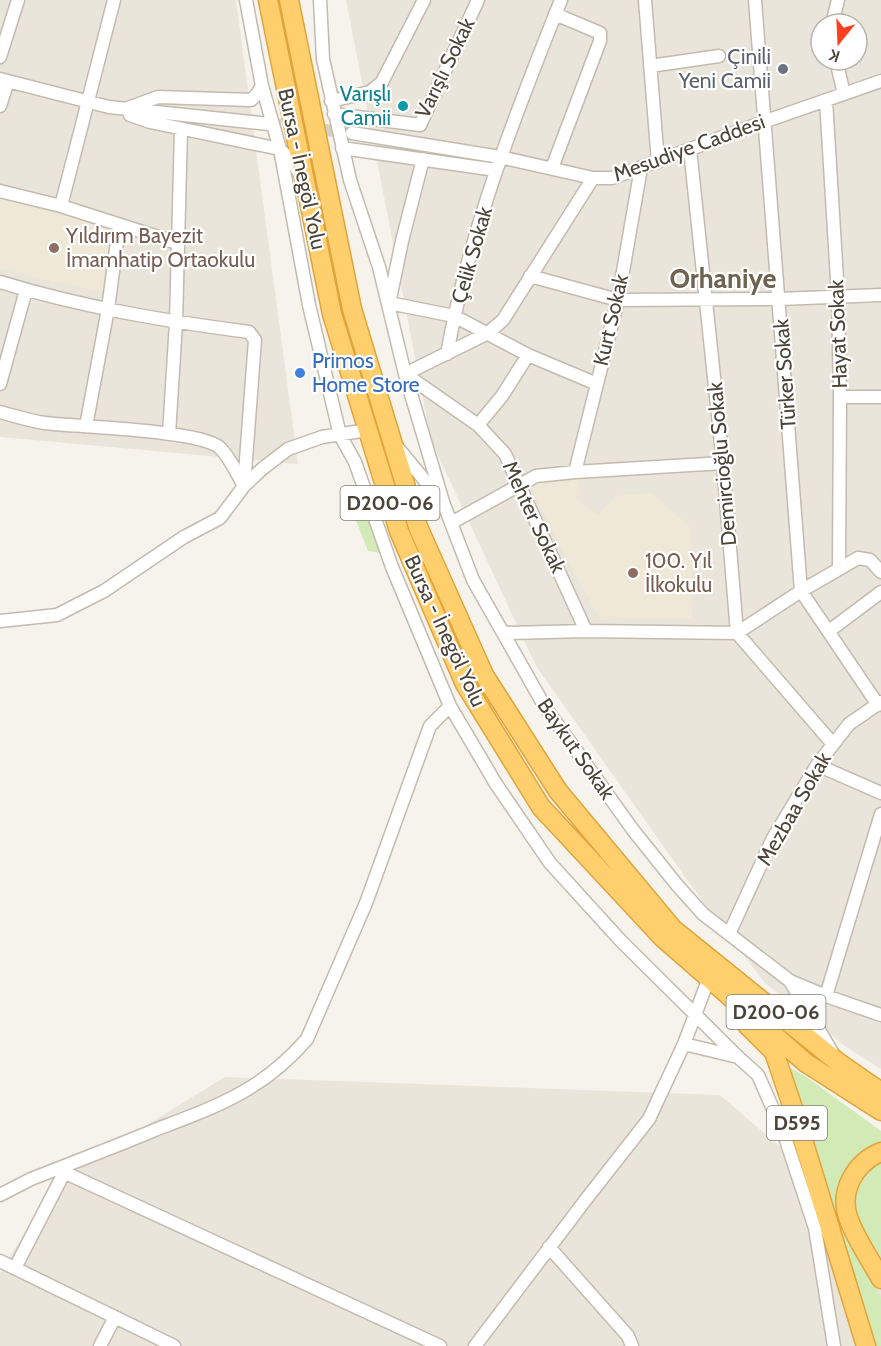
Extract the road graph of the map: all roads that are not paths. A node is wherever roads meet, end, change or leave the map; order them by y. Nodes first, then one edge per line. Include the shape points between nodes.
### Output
1 (18, 0) edge
2 (114, 0) edge
3 (246, 0) edge
4 (268, 0) edge
5 (289, 0) edge
6 (320, 0) edge
7 (424, 0) edge
8 (478, 0) edge
9 (561, 0) edge
10 (645, 0) edge
11 (755, 0) edge
12 (555, 14) junction
13 (719, 56) dead end
14 (0, 57) edge
15 (650, 66) junction
16 (839, 72) edge
17 (4, 80) edge
18 (881, 81) edge
19 (262, 86) junction
20 (844, 94) junction
21 (826, 100) junction
22 (331, 101) junction
23 (89, 104) junction
24 (0, 106) edge
25 (109, 107) junction
26 (126, 109) junction
27 (334, 114) junction
28 (766, 120) junction
29 (268, 124) tunnel mouth
30 (181, 129) junction
31 (352, 133) tunnel mouth
32 (342, 148) junction
33 (280, 149) junction
34 (690, 149) junction
35 (502, 152) junction
36 (423, 159) junction
37 (658, 162) junction
38 (552, 168) junction
39 (641, 168) junction
40 (496, 170) junction
41 (593, 178) junction
42 (306, 186) junction
43 (0, 191) edge
44 (61, 206) junction
45 (119, 225) junction
46 (177, 243) junction
47 (530, 276) junction
48 (0, 282) edge
49 (26, 290) junction
50 (881, 295) edge
51 (838, 296) junction
52 (779, 299) junction
53 (618, 300) junction
54 (705, 300) junction
55 (389, 303) junction
56 (108, 309) junction
57 (454, 316) junction
58 (176, 323) junction
59 (488, 333) junction
60 (447, 354) junction
61 (528, 355) junction
62 (405, 374) junction
63 (0, 384) edge
64 (597, 384) junction
65 (881, 397) edge
66 (840, 398) junction
67 (0, 412) edge
68 (478, 425) junction
69 (86, 426) junction
70 (368, 430) junction
71 (169, 434) junction
72 (340, 435) junction
73 (391, 440) junction
74 (723, 463) junction
75 (575, 472) junction
76 (519, 485) junction
77 (244, 486) junction
78 (443, 502) junction
79 (451, 523) junction
80 (839, 569) junction
81 (881, 572) edge
82 (801, 591) junction
83 (881, 592) edge
84 (0, 621) edge
85 (586, 631) junction
86 (829, 631) junction
87 (503, 633) junction
88 (737, 633) junction
89 (879, 704) edge
90 (450, 706) junction
91 (832, 743) junction
92 (817, 765) junction
93 (881, 793) edge
94 (881, 814) edge
95 (729, 934) junction
96 (663, 938) junction
97 (790, 981) junction
98 (706, 983) junction
99 (826, 996) junction
100 (881, 1015) edge
101 (696, 1016) junction
102 (684, 1044) junction
103 (738, 1057) junction
104 (840, 1063) junction
105 (881, 1092) edge
106 (881, 1112) edge
107 (881, 1152) edge
108 (61, 1171) junction
109 (0, 1195) edge
110 (549, 1247) junction
111 (0, 1261) edge
112 (15, 1268) junction
113 (881, 1279) edge
114 (115, 1317) junction
115 (100, 1346) edge
116 (174, 1346) edge
117 (440, 1346) edge
118 (475, 1346) edge
119 (632, 1346) edge
120 (834, 1346) edge
121 (866, 1346) edge

1 - 14 street
2 - 23 street
3 - 19 street
4 - 42 highway, Bursa - İnegöl Yolu / D200-06
5 - 73 highway, Bursa - İnegöl Yolu / D200-06 via 352,309
6 - 22 street, Baykut Sokak via 323,59
7 - 22 street via 382,82 370,92
8 - 27 street, Varışlı Sokak via 420,125
9 - 12 street, Çelik Sokak
10 - 15 street
11 - 28 street, Türker Sokak
12 - 35 street, Çelik Sokak
12 - 38 street via 600,33 600,41
13 - 15 street
15 - 37 street
16 - 20 street
17 - 23 street
17 - 24 street
18 - 20 street, Mesudiye Caddesi
19 - 26 street via 251,100 158,97
19 - 33 street
20 - 21 street, Mesudiye Caddesi
21 - 28 street, Mesudiye Caddesi
21 - 51 street, Hayat Sokak
22 - 27 street, Baykut Sokak
23 - 25 street
23 - 44 street
25 - 26 street
25 - 30 street
26 - 29 street
27 - 32 street, Baykut Sokak
28 - 34 street, Mesudiye Caddesi
28 - 52 street, Türker Sokak
30 - 33 street
30 - 46 street
31 - 35 street, Mesudiye Caddesi
32 - 36 street
32 - 55 street, Baykut Sokak
33 - 42 street
33 - 72 street via 309,305
34 - 37 street, Mesudiye Caddesi
34 - 54 street, Demircioğlu Sokak
35 - 38 street, Mesudiye Caddesi
35 - 40 street, Çelik Sokak
36 - 40 street
36 - 55 street
37 - 39 street, Mesudiye Caddesi
38 - 41 street, Mesudiye Caddesi
39 - 41 street, Mesudiye Caddesi via 612,178
39 - 53 street, Kurt Sokak
40 - 57 street, Çelik Sokak
41 - 47 street
42 - 70 highway, Bursa - İnegöl Yolu / D200-06 via 332,314
43 - 44 street
44 - 45 street
45 - 46 street
45 - 56 street
46 - 58 street
47 - 53 street
47 - 59 street via 503,320
48 - 49 street
49 - 56 street
49 - 63 street
50 - 51 street
51 - 52 street
51 - 66 street, Hayat Sokak
52 - 54 street
52 - 82 street, Türker Sokak
53 - 54 street
53 - 64 street, Kurt Sokak
54 - 74 street, Demircioğlu Sokak
55 - 57 street
55 - 62 street, Baykut Sokak
56 - 58 street
56 - 69 street
57 - 59 street
57 - 60 street, Çelik Sokak
58 - 71 street
58 - 77 street via 249,332 255,340
59 - 60 street
59 - 61 street
60 - 62 street
61 - 64 street
61 - 68 street
62 - 68 street, Mehter Sokak
62 - 78 street, Baykut Sokak
64 - 75 street, Kurt Sokak
65 - 66 street
66 - 80 street, Hayat Sokak
67 - 69 street
68 - 76 street, Mehter Sokak via 505,454
69 - 71 street
70 - 72 street
70 - 96 highway, Bursa - İnegöl Yolu / D200-06 via 399,531 465,684 542,807
71 - 77 street via 218,446
72 - 77 street via 322,436 288,449
72 - 90 street via 355,462 392,567
73 - 78 street
73 - 104 highway, Bursa - İnegöl Yolu / D200-06 via 418,527 484,675 558,791 673,929
74 - 75 street
74 - 88 street, Demircioğlu Sokak
75 - 76 street via 536,476
76 - 79 street
76 - 85 street, Mehter Sokak
77 - 84 street via 220,518 184,537 104,591 57,615
78 - 79 street, Baykut Sokak
79 - 87 street, Baykut Sokak via 473,580
80 - 81 street via 858,558 870,560
80 - 82 street
82 - 86 street
82 - 88 street
83 - 86 street
85 - 87 street
85 - 88 street
86 - 89 street
87 - 95 street, Baykut Sokak via 545,707 633,830 703,914
88 - 91 street
89 - 91 street, Mezbaa Sokak via 849,724
90 - 101 street via 550,864
90 - 108 street via 430,726 366,903 307,1039 272,1073 233,1098
91 - 92 street, Mezbaa Sokak
92 - 93 street
92 - 95 street, Mezbaa Sokak via 772,838
94 - 99 street
95 - 97 street, Baykut Sokak
96 - 98 highway, D595
96 - 106 highway, Bursa - İnegöl Yolu / D200-06 via 807,1063
97 - 99 street, Baykut Sokak
97 - 104 street
98 - 101 street
98 - 121 highway, D595 via 774,1052
99 - 100 street, Baykut Sokak
101 - 102 street
101 - 103 street
102 - 103 street
102 - 110 street via 649,1119
103 - 120 street via 758,1075 784,1134 815,1228
104 - 105 highway, Bursa - İnegöl Yolu / D200-06
107 - 113 highway via 855,1169 846,1192 848,1216
108 - 109 street via 31,1179
108 - 112 street
108 - 117 street
110 - 118 street
110 - 119 street via 628,1336
111 - 112 street
112 - 114 street
114 - 115 street
114 - 116 street

